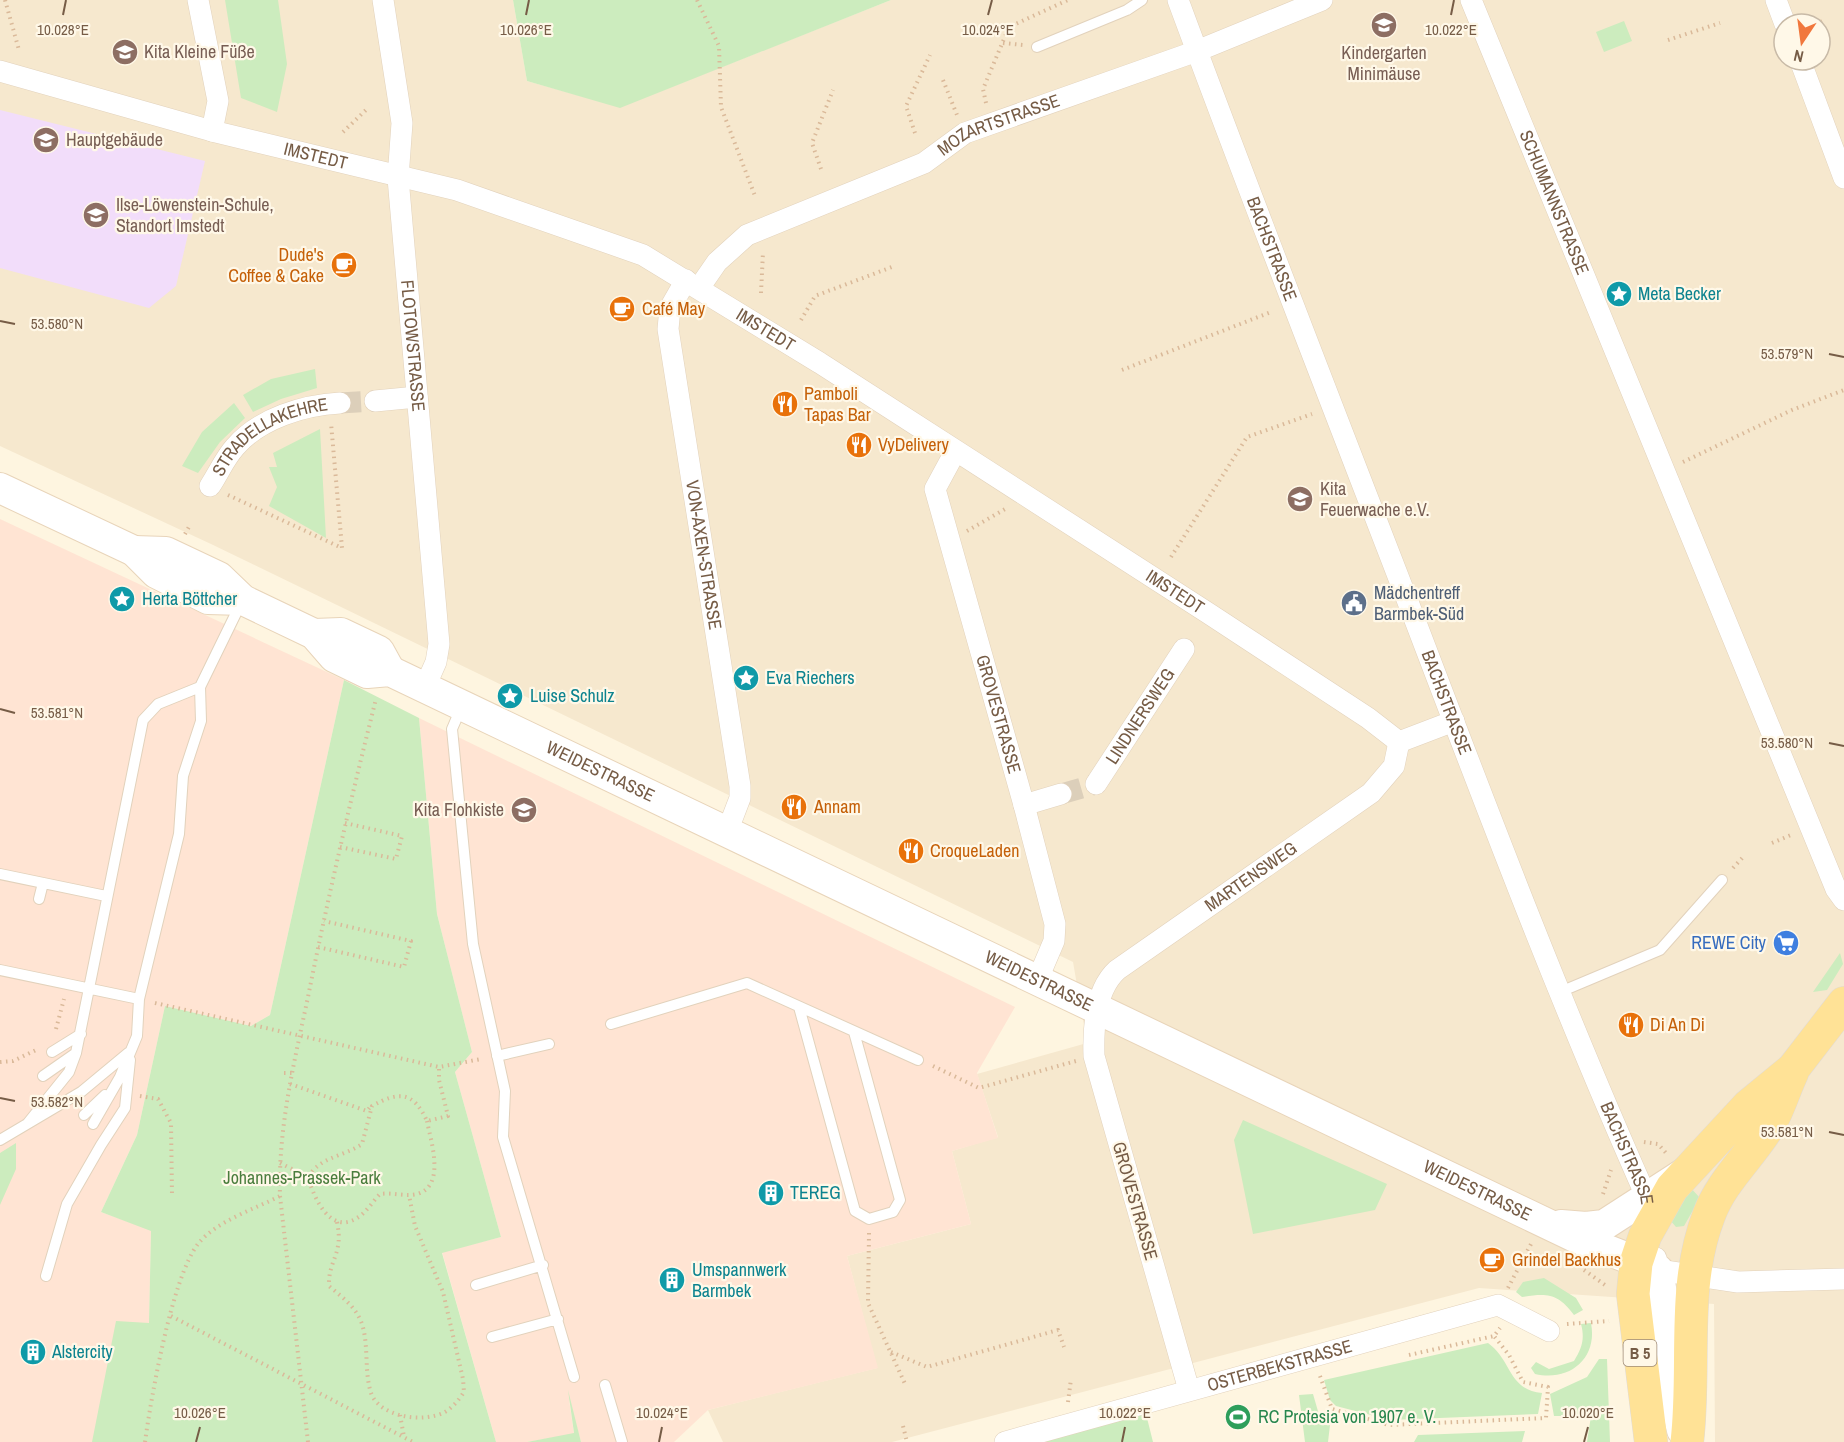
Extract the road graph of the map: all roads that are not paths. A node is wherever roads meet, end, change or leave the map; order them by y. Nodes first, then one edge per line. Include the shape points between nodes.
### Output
1 (198, 0) edge
2 (383, 0) edge
3 (1142, 0) edge
4 (1178, 0) edge
5 (1322, 0) edge
6 (1472, 0) edge
7 (1037, 47) dead end
8 (1197, 51) junction
9 (0, 71) edge
10 (1805, 72) edge
11 (212, 131) junction
12 (1844, 177) edge
13 (398, 178) junction
14 (693, 284) junction
15 (417, 397) junction
16 (375, 401) tunnel mouth
17 (335, 403) tunnel mouth
18 (956, 452) junction
19 (210, 486) road end
20 (0, 489) edge
21 (243, 600) junction
22 (1185, 649) dead end
23 (200, 687) junction
24 (424, 689) junction
25 (461, 708) junction
26 (1454, 721) junction
27 (1399, 742) junction
28 (1096, 784) tunnel mouth
29 (1061, 794) tunnel mouth
30 (1024, 805) junction
31 (727, 832) junction
32 (0, 874) edge
33 (1722, 880) dead end
34 (43, 883) junction
35 (106, 896) junction
36 (39, 899) dead end
37 (1844, 900) edge
38 (0, 970) edge
39 (1037, 981) junction
40 (87, 987) junction
41 (1560, 992) junction
42 (139, 999) junction
43 (1844, 1004) edge
44 (799, 1007) junction
45 (1097, 1010) junction
46 (611, 1024) dead end
47 (854, 1032) junction
48 (81, 1034) junction
49 (549, 1044) dead end
50 (131, 1050) junction
51 (52, 1052) dead end
52 (76, 1053) junction
53 (497, 1056) junction
54 (918, 1060) road end
55 (1793, 1069) junction
56 (43, 1076) dead end
57 (114, 1086) junction
58 (84, 1115) dead end
59 (28, 1124) junction
60 (93, 1124) dead end
61 (0, 1140) edge
62 (1648, 1209) junction
63 (1546, 1223) junction
64 (543, 1265) junction
65 (1647, 1267) junction
66 (46, 1276) dead end
67 (1695, 1277) junction
68 (1844, 1279) edge
69 (476, 1285) dead end
70 (558, 1319) junction
71 (1549, 1331) road end
72 (492, 1337) dead end
73 (574, 1377) dead end
74 (605, 1385) dead end
75 (1189, 1390) junction
76 (622, 1442) edge
77 (1005, 1442) edge
78 (1651, 1442) edge
79 (1686, 1442) edge

1 - 11 street via 218,101
2 - 13 street, FLOTOWSTRASSE via 402,123
3 - 7 lane
4 - 8 street, BACHSTRASSE
5 - 8 street, MOZARTSTRASSE
6 - 37 street, SCHUMANNSTRASSE via 1836,889
8 - 14 street, MOZARTSTRASSE via 965,133 924,163 747,235
8 - 26 street, BACHSTRASSE
9 - 11 street, IMSTEDT
10 - 12 street
11 - 13 street, IMSTEDT
13 - 14 street, IMSTEDT via 456,190 621,247
13 - 15 street, FLOTOWSTRASSE
14 - 18 street, IMSTEDT
14 - 31 street, VON-AXEN-STRASSE via 670,308 668,329 740,786 740,798
15 - 16 street
15 - 24 street, FLOTOWSTRASSE via 439,644
17 - 19 street, STRADELLAKEHRE via 309,405 258,427 235,447
18 - 27 street, IMSTEDT
18 - 30 street, GROVESTRASSE via 935,489
20 - 21 street, WEIDESTRASSE via 134,550 156,573 208,599
21 - 23 lane
21 - 24 street, WEIDESTRASSE via 314,634 334,657 383,683
22 - 28 street, LINDNERSWEG
23 - 35 lane via 158,704 143,720
23 - 42 lane via 201,721 183,776 179,834
24 - 25 street, WEIDESTRASSE
25 - 31 street, WEIDESTRASSE
25 - 53 lane via 452,729 471,933
26 - 27 street
26 - 41 street, BACHSTRASSE
27 - 45 street, MARTENSWEG via 1394,766 1371,793 1117,970 1111,975
29 - 30 street
30 - 39 street, GROVESTRASSE via 1054,924 1054,941
31 - 39 street, WEIDESTRASSE
32 - 34 lane
33 - 41 lane via 1660,950
34 - 35 lane
34 - 36 lane
35 - 40 lane
38 - 40 lane
39 - 45 street, WEIDESTRASSE
40 - 42 lane
40 - 48 lane
41 - 62 street, BACHSTRASSE
42 - 50 lane via 137,1036
43 - 55 main road, B 5
44 - 46 lane via 747,983
44 - 47 lane
44 - 47 lane via 855,1210 869,1219 893,1212 900,1200
45 - 63 street, WEIDESTRASSE
45 - 75 street, GROVESTRASSE via 1094,1056
47 - 54 lane
48 - 51 lane
48 - 52 lane
49 - 53 lane
50 - 57 lane
50 - 59 lane via 81,1092
50 - 66 lane via 125,1108 67,1204
52 - 56 lane
52 - 59 lane via 69,1072
53 - 64 lane via 505,1091 503,1137
55 - 62 main road, B 5 via 1748,1106 1667,1195
55 - 67 main road, B 5 via 1770,1124 1714,1202 1701,1241
57 - 58 lane
57 - 60 lane
59 - 61 lane
62 - 63 street via 1604,1225
62 - 65 main road, B 5
63 - 65 street, WEIDESTRASSE
64 - 69 lane
64 - 70 lane
65 - 67 street, WEIDESTRASSE
65 - 78 main road, B 5 via 1633,1285
65 - 79 street via 1667,1322 1675,1401
67 - 68 street, WEIDESTRASSE via 1738,1282
67 - 79 main road, B 5 via 1692,1401
70 - 72 lane
70 - 73 lane
71 - 75 street, OSTERBEKSTRASSE via 1498,1305
74 - 76 lane
75 - 77 street, OSTERBEKSTRASSE

